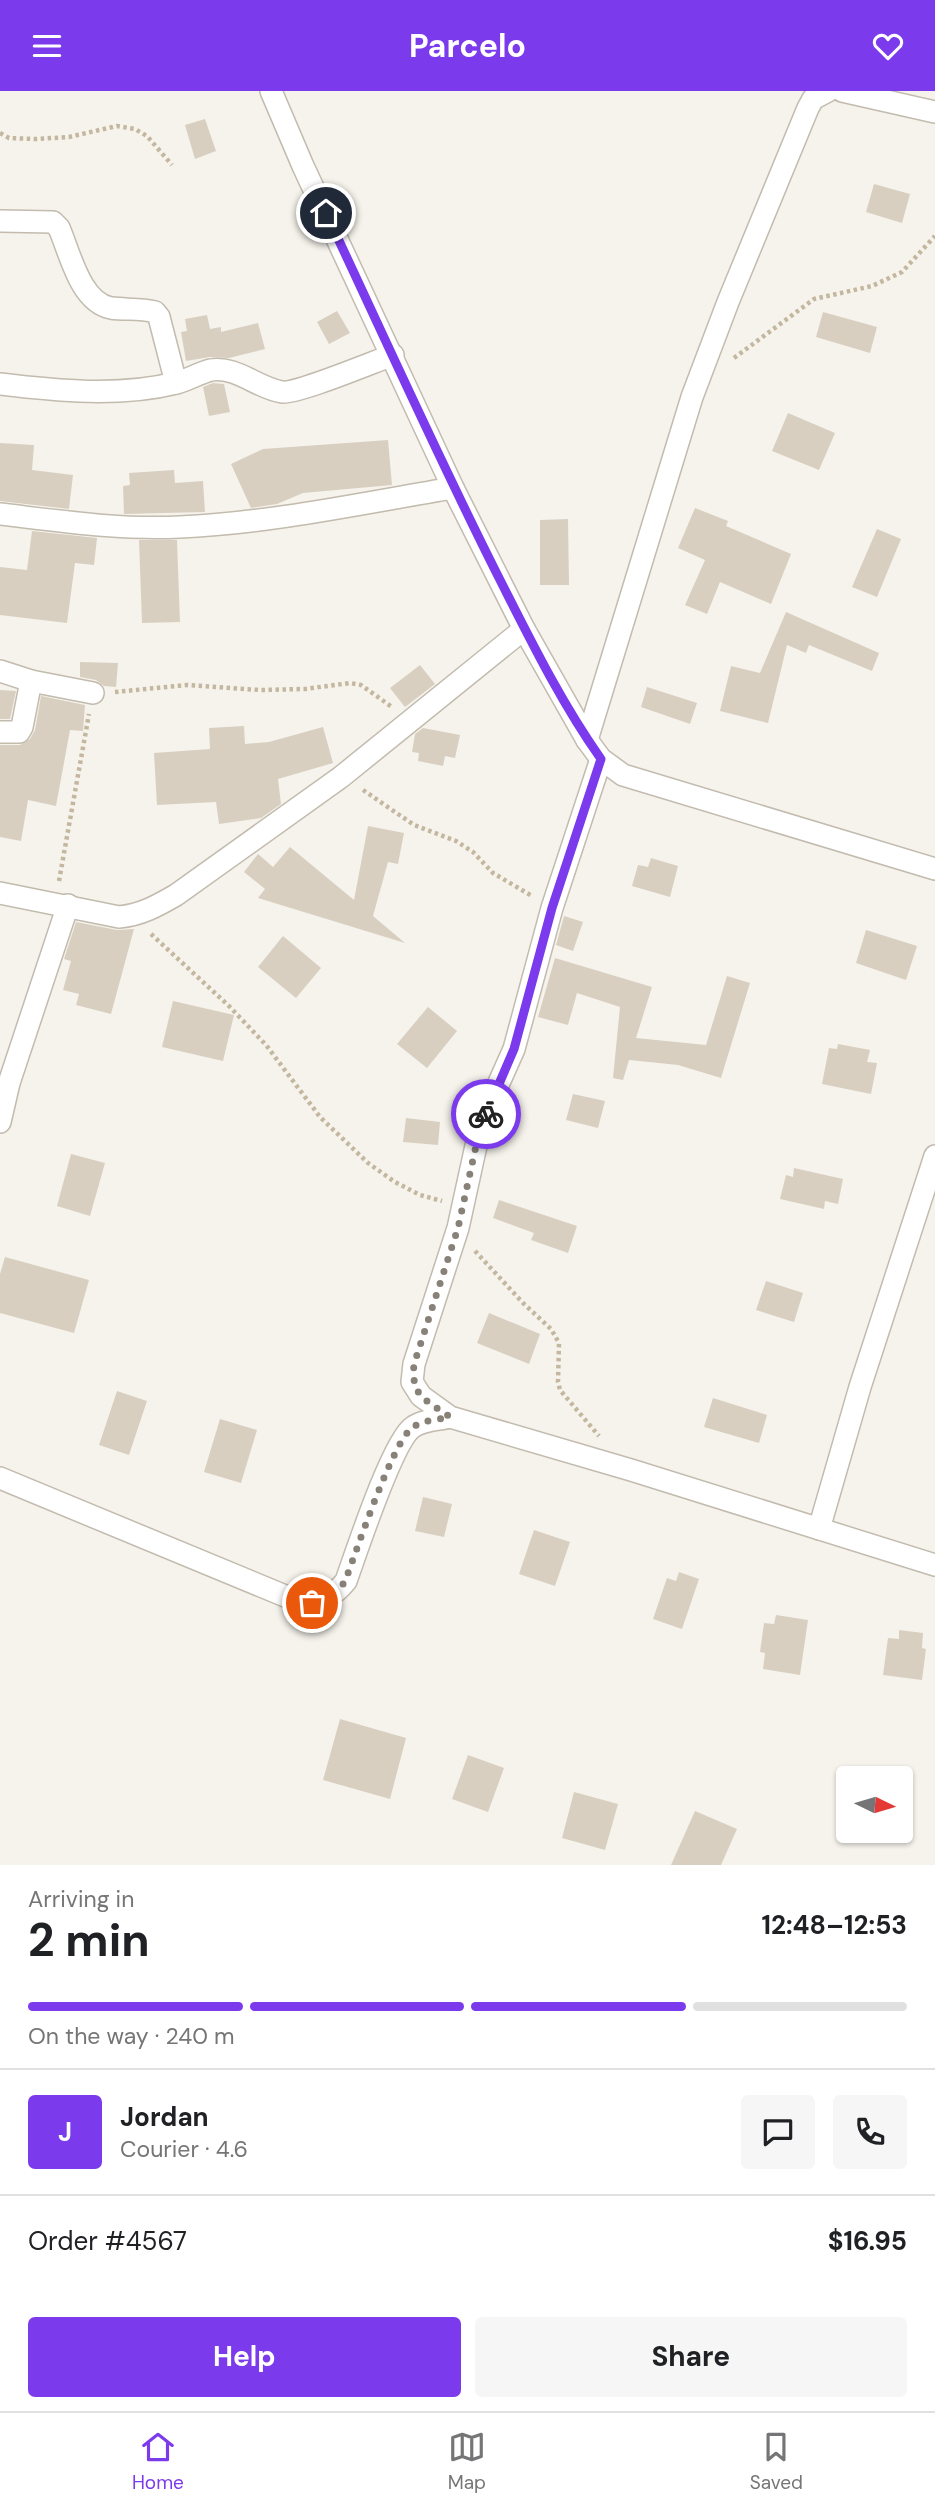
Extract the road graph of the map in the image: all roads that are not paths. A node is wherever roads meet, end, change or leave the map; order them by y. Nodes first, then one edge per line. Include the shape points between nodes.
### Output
1 (271, 91) edge
2 (828, 91) edge
3 (842, 91) edge
4 (935, 112) edge
5 (0, 221) edge
6 (393, 355) junction
7 (176, 383) junction
8 (0, 384) edge
9 (453, 488) junction
10 (0, 514) edge
11 (524, 629) junction
12 (0, 671) edge
13 (31, 681) junction
14 (93, 693) road end
15 (0, 732) edge
16 (587, 740) junction
17 (601, 759) junction
18 (935, 870) edge
19 (0, 893) edge
20 (61, 904) junction
21 (0, 1122) edge
22 (935, 1156) edge
23 (450, 1417) junction
24 (0, 1478) edge
25 (819, 1529) junction
26 (935, 1565) edge

1 - 6 street
2 - 16 street via 813,99 808,108 692,397
3 - 4 street
5 - 7 street via 53,222 94,300 110,307 155,312
6 - 7 street via 290,392 224,370
6 - 9 street
7 - 8 street via 56,391
9 - 10 street via 231,524 101,525
9 - 11 street
11 - 16 street
11 - 20 street via 341,777 176,895 134,916 99,914
12 - 13 street
13 - 14 street
13 - 15 street via 19,732
16 - 17 street
17 - 18 street via 623,775 645,783
17 - 23 street via 552,908 514,1049 481,1123 460,1219 414,1364 412,1383 421,1396
19 - 20 street
20 - 21 street
22 - 25 street
23 - 24 street via 412,1427 380,1486 345,1581 337,1593 312,1603 302,1603
23 - 25 street
25 - 26 street

